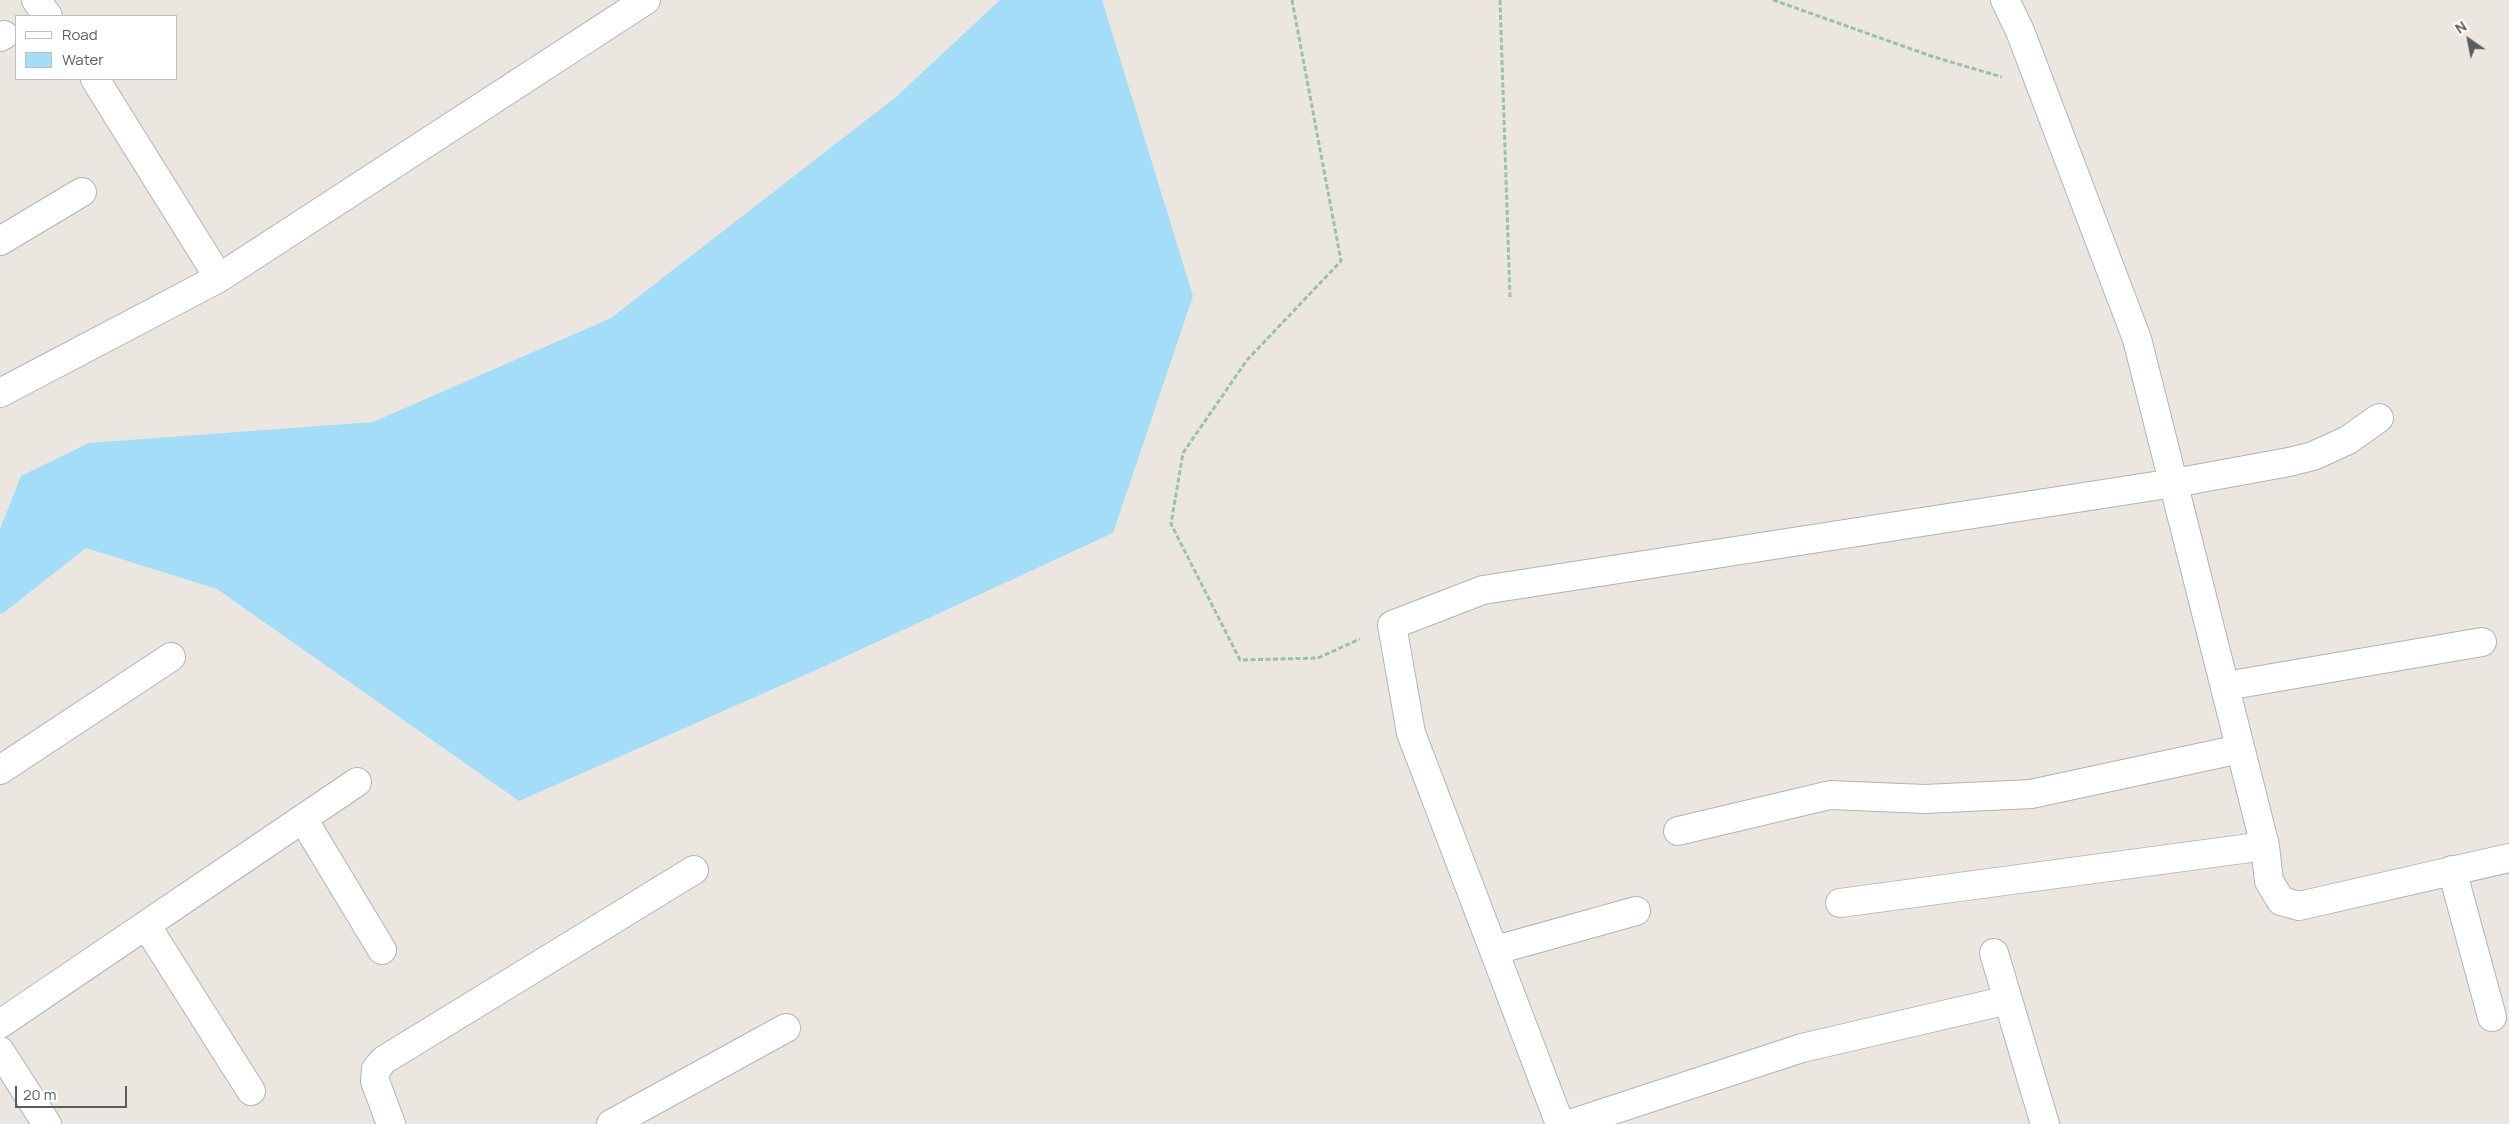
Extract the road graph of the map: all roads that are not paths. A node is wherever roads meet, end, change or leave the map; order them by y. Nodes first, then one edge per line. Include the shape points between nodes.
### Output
1 (36, 0) edge
2 (646, 0) edge
3 (2005, 0) edge
4 (47, 15) edge
5 (96, 80) edge
6 (82, 192) dead end
7 (0, 241) edge
8 (219, 278) junction
9 (0, 393) edge
10 (2379, 418) dead end
11 (2174, 483) junction
12 (2482, 642) dead end
13 (171, 657) dead end
14 (2226, 686) junction
15 (2240, 749) junction
16 (0, 770) edge
17 (357, 782) dead end
18 (303, 819) junction
19 (1678, 831) dead end
20 (2265, 846) junction
21 (2509, 858) edge
22 (694, 870) dead end
23 (2452, 870) junction
24 (1840, 903) dead end
25 (1636, 911) dead end
26 (146, 925) junction
27 (382, 950) dead end
28 (1496, 950) junction
29 (1994, 953) dead end
30 (2008, 1000) junction
31 (2492, 1017) dead end
32 (0, 1024) edge
33 (786, 1028) dead end
34 (0, 1051) edge
35 (251, 1091) dead end
36 (48, 1124) edge
37 (391, 1124) edge
38 (611, 1124) edge
39 (1560, 1124) edge
40 (1570, 1124) edge
41 (2045, 1124) edge

1 - 4 street
2 - 8 street
3 - 11 street via 2137,338
5 - 8 street
6 - 7 street
8 - 9 street
10 - 11 street via 2348,440 2313,456
11 - 14 street
11 - 28 street via 1483,590 1392,625 1412,733
12 - 14 street
13 - 16 street
14 - 15 street
15 - 19 street via 2031,794 1925,799 1830,795
15 - 20 street
17 - 18 street
18 - 26 street
18 - 27 street
20 - 23 street via 2270,881 2282,901 2300,906
20 - 24 street
21 - 23 street
22 - 37 street via 384,1060 376,1069 375,1081
23 - 31 street
25 - 28 street
26 - 32 street
26 - 35 street
28 - 39 street
29 - 30 street
30 - 40 street via 1802,1048
30 - 41 street
33 - 38 street
34 - 36 street

